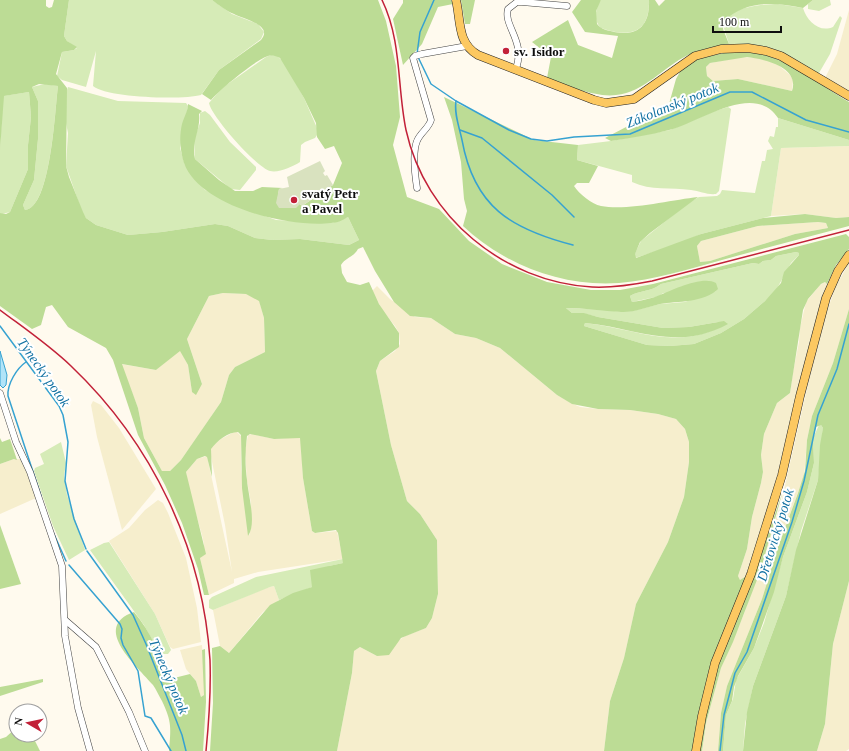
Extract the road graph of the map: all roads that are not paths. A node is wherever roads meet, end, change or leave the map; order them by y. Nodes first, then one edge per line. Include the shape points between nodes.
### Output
1 (456, 0) edge
2 (567, 6) dead end
3 (466, 46) junction
4 (516, 69) junction
5 (849, 96) edge
6 (417, 188) dead end
7 (849, 255) edge
8 (0, 393) edge
9 (65, 620) junction
10 (90, 751) edge
11 (145, 751) edge
12 (696, 751) edge

1 - 3 main road
2 - 4 street via 516,2 508,9 507,18 519,52
3 - 4 main road via 478,55
3 - 6 street via 415,56 414,62 431,120 416,144 414,171
4 - 5 main road via 594,100 606,103 622,102 638,97 699,54 721,49 748,48 781,56
7 - 12 main road via 838,271 826,298 778,490 751,574 716,663
8 - 9 street via 62,566 62,604
9 - 10 street via 65,636 76,701
9 - 11 street via 96,647 129,712

